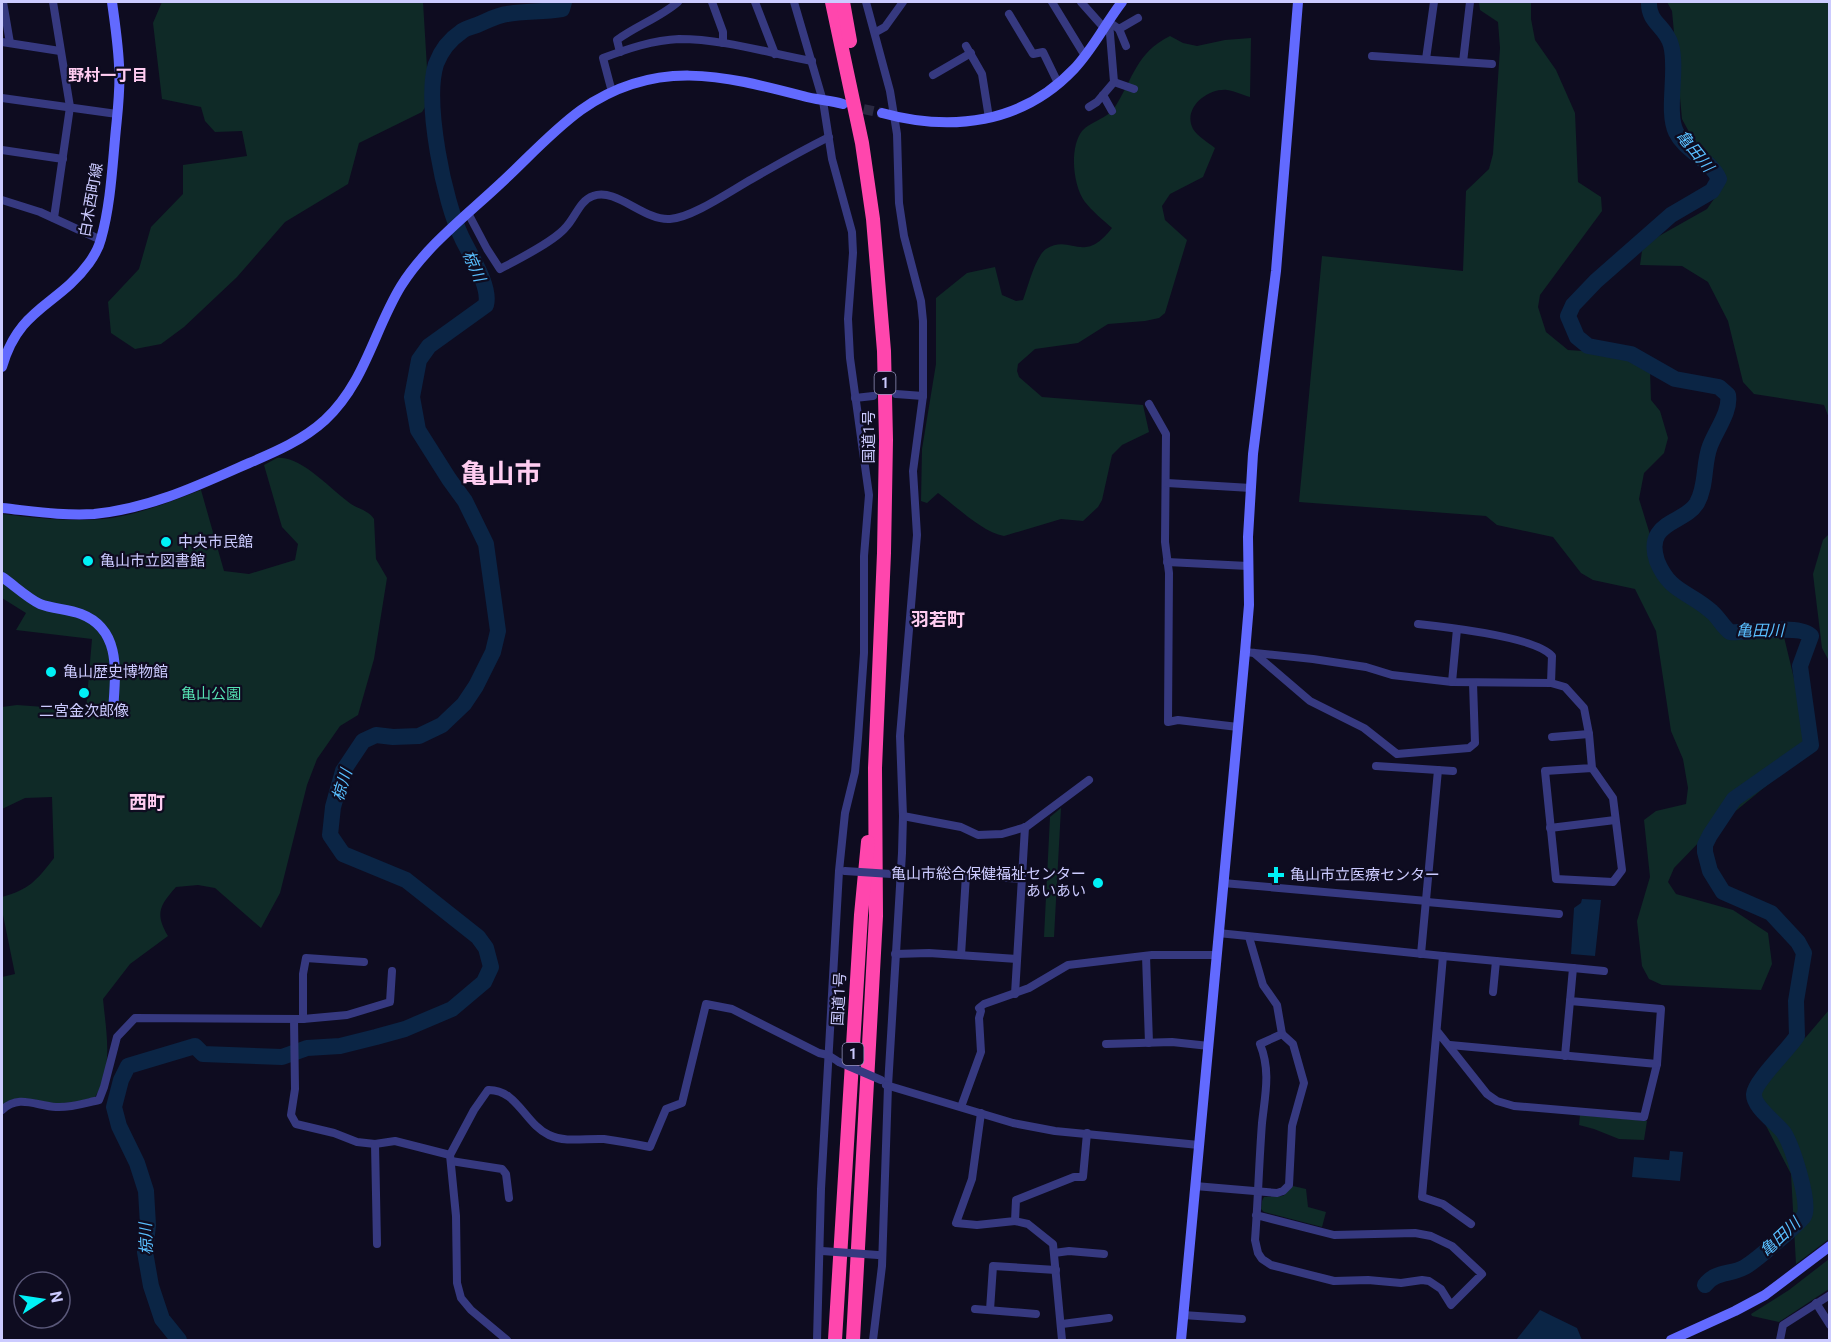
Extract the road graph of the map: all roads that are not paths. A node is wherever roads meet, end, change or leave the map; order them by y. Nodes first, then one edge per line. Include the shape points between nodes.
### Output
1 (3, 2) edge
2 (52, 2) edge
3 (112, 2) edge
4 (678, 2) edge
5 (712, 2) edge
6 (755, 2) edge
7 (794, 2) edge
8 (835, 2) edge
9 (866, 2) edge
10 (903, 2) edge
11 (1052, 2) edge
12 (1081, 2) edge
13 (1122, 2) edge
14 (1298, 2) edge
15 (1434, 2) edge
16 (1470, 2) edge
17 (1009, 14) dead end
18 (1138, 18) dead end
19 (1107, 25) junction
20 (1119, 29) junction
21 (876, 32) junction
22 (6, 43) edge
23 (723, 43) junction
24 (1126, 46) dead end
25 (60, 51) junction
26 (620, 52) junction
27 (775, 54) junction
28 (1084, 56) junction
29 (1372, 56) dead end
30 (1426, 59) junction
31 (812, 62) junction
32 (1463, 62) junction
33 (1492, 64) dead end
34 (933, 75) dead end
35 (1114, 82) junction
36 (1058, 83) junction
37 (1134, 89) dead end
38 (612, 92) junction
39 (1103, 95) junction
40 (2, 98) edge
41 (824, 101) junction
42 (843, 104) tunnel mouth
43 (70, 107) junction
44 (1089, 107) dead end
45 (1112, 111) dead end
46 (882, 113) tunnel mouth
47 (117, 114) junction
48 (894, 116) junction
49 (989, 118) junction
50 (829, 137) junction
51 (2, 150) edge
52 (63, 159) junction
53 (2, 200) edge
54 (466, 215) junction
55 (54, 218) junction
56 (101, 240) junction
57 (2, 367) edge
58 (896, 394) dead end
59 (873, 396) dead end
60 (923, 396) junction
61 (855, 398) junction
62 (1149, 404) dead end
63 (1167, 483) junction
64 (1251, 488) junction
65 (2, 508) edge
66 (1167, 562) junction
67 (1248, 566) junction
68 (2, 577) edge
69 (1418, 624) dead end
70 (1457, 629) junction
71 (1249, 652) junction
72 (1452, 682) junction
73 (1473, 683) junction
74 (1551, 683) junction
75 (113, 712) dead end
76 (1238, 727) junction
77 (1589, 734) junction
78 (1552, 738) dead end
79 (1376, 766) dead end
80 (875, 768) junction
81 (1592, 768) junction
82 (1438, 770) junction
83 (1453, 771) dead end
84 (1089, 780) dead end
85 (903, 816) junction
86 (1615, 820) junction
87 (1025, 827) junction
88 (1550, 828) junction
89 (842, 871) junction
90 (901, 876) junction
91 (1022, 879) junction
92 (1222, 883) junction
93 (1427, 902) junction
94 (1558, 915) dead end
95 (1218, 933) junction
96 (1249, 937) junction
97 (895, 954) junction
98 (1421, 954) junction
99 (1215, 955) junction
100 (960, 956) junction
101 (1146, 956) junction
102 (1443, 956) junction
103 (1017, 959) junction
104 (1496, 961) junction
105 (364, 962) dead end
106 (1573, 968) junction
107 (392, 971) dead end
108 (1604, 971) dead end
109 (1493, 992) dead end
110 (1015, 994) junction
111 (1570, 1001) junction
112 (294, 1019) junction
113 (303, 1019) junction
114 (1437, 1030) junction
115 (1282, 1034) junction
116 (1149, 1043) junction
117 (1106, 1044) dead end
118 (1209, 1046) junction
119 (1450, 1046) junction
120 (828, 1055) junction
121 (1565, 1056) junction
122 (1657, 1064) junction
123 (888, 1086) junction
124 (961, 1107) junction
125 (2, 1110) edge
126 (981, 1113) junction
127 (1088, 1133) junction
128 (375, 1144) junction
129 (1198, 1146) junction
130 (450, 1158) junction
131 (1195, 1186) junction
132 (1258, 1192) junction
133 (508, 1198) dead end
134 (1257, 1215) junction
135 (1016, 1221) junction
136 (1471, 1224) dead end
137 (377, 1244) dead end
138 (1830, 1246) edge
139 (820, 1251) junction
140 (1054, 1253) junction
141 (1104, 1254) dead end
142 (880, 1255) junction
143 (1056, 1270) junction
144 (1830, 1295) edge
145 (1816, 1303) junction
146 (975, 1309) dead end
147 (990, 1310) junction
148 (1036, 1314) dead end
149 (1183, 1315) junction
150 (1109, 1318) dead end
151 (1242, 1319) dead end
152 (1062, 1323) junction
153 (1830, 1325) edge
154 (507, 1341) edge
155 (817, 1341) edge
156 (835, 1341) edge
157 (853, 1341) edge
158 (873, 1341) edge
159 (1062, 1341) edge
160 (1180, 1341) edge
161 (1671, 1341) edge
162 (1780, 1341) edge

1 - 22 street
2 - 25 street
3 - 47 street, 白木西町線 via 120,65
4 - 26 street via 617,40
5 - 23 street
6 - 27 street
7 - 31 street
8 - 80 highway, 国道1号 / 1 via 862,143 884,351 884,553
9 - 21 street
10 - 21 street via 885,27
11 - 28 street
12 - 19 street
13 - 19 street
14 - 64 street via 1275,271
15 - 30 street
16 - 32 street
17 - 36 street via 1033,54 1043,52
18 - 20 street
19 - 20 street
19 - 28 street
19 - 35 street
20 - 24 street
21 - 48 street
22 - 25 street
23 - 26 street via 677,39
23 - 27 street
25 - 43 street
26 - 38 street via 603,58
27 - 31 street
28 - 36 street
29 - 30 street
30 - 32 street
31 - 41 street
32 - 33 street
34 - 49 street via 968,50 982,74
35 - 37 street
35 - 39 street
36 - 49 street via 1041,96
38 - 41 street via 654,78 693,75 731,79
38 - 54 street via 572,117
39 - 44 street
39 - 45 street
40 - 43 street
41 - 42 street
41 - 50 street
43 - 47 street
43 - 52 street
46 - 48 street
47 - 56 street, 白木西町線
48 - 49 street via 939,124
48 - 60 street via 899,203 921,301
50 - 54 street via 676,218 653,217 610,196 593,195 558,235 500,268
50 - 61 street via 852,232 848,319
51 - 52 street
52 - 55 street
53 - 55 street
54 - 65 street via 399,288 345,398 298,440 206,482 129,508 78,514
55 - 56 street
56 - 57 street, 白木西町線 via 87,265 15,334
58 - 60 street
59 - 61 street
60 - 85 street via 914,453 917,535 900,736
61 - 89 street via 869,495 864,556 864,653
62 - 63 street via 1166,434
63 - 64 street
63 - 66 street
64 - 67 street
66 - 67 street
66 - 76 street via 1168,722
67 - 71 street
68 - 75 street via 40,604 79,613 99,626 115,658
69 - 70 street
70 - 72 street
70 - 74 street via 1544,649 1553,661
71 - 72 street via 1366,666 1392,675
71 - 73 street via 1310,701 1364,728 1397,754 1469,748 1475,743
71 - 76 street
72 - 73 street
73 - 74 street
74 - 77 street via 1565,687 1584,708
76 - 92 street
77 - 78 street
77 - 81 street
79 - 82 street
80 - 156 highway, 国道1号 / 1 via 861,915
80 - 157 highway, 国道1号 / 1 via 876,916
81 - 86 street via 1612,798
81 - 88 street via 1545,771
82 - 83 street
82 - 93 street
84 - 87 street
85 - 87 street via 961,827 978,835 1002,834
85 - 90 street
86 - 88 street
86 - 88 street via 1622,870 1613,882 1556,879
87 - 91 street
89 - 90 street, bridge
89 - 120 street
90 - 97 street
91 - 100 street via 966,875
91 - 103 street
92 - 93 street
92 - 95 street
93 - 94 street
93 - 98 street
95 - 96 street
95 - 99 street
96 - 98 street
96 - 115 street via 1263,985 1277,1005
97 - 100 street
97 - 123 street
98 - 102 street
99 - 101 street
99 - 118 street
100 - 103 street
101 - 110 street via 1068,966
101 - 116 street
102 - 104 street
102 - 114 street
103 - 110 street
104 - 106 street
104 - 109 street
105 - 113 street via 306,958
106 - 108 street
106 - 111 street
107 - 113 street via 392,999 387,1005 347,1015
110 - 124 street via 992,999 979,1008 981,1052
111 - 121 street
111 - 122 street via 1661,1009
112 - 113 street
112 - 125 street via 135,1018 117,1037 99,1100 56,1107 21,1101
112 - 128 street via 296,1067 291,1115 296,1124
114 - 119 street
114 - 136 street via 1422,1197 1443,1204
115 - 132 street via 1260,1044 1266,1058 1268,1090
115 - 132 street via 1293,1044 1304,1083 1292,1126 1289,1185 1277,1193
116 - 117 street
116 - 118 street
118 - 129 street
119 - 121 street
119 - 122 street via 1487,1094 1514,1106 1644,1117
120 - 123 street, bridge
120 - 130 street via 732,1009 706,1004 682,1103 666,1109 650,1147 605,1139 552,1137 499,1089 488,1090
120 - 139 street
121 - 122 street
123 - 124 street
123 - 142 street
124 - 126 street
126 - 127 street via 1055,1131
126 - 135 street via 972,1179 956,1223
127 - 129 street
127 - 135 street via 1083,1177 1016,1200
128 - 130 street via 395,1141
128 - 137 street
129 - 131 street
130 - 133 street via 502,1169
130 - 154 street via 461,1298
131 - 132 street
131 - 149 street
132 - 134 street
134 - 134 street via 1258,1253 1266,1263 1282,1268 1334,1281 1429,1281 1441,1289 1451,1305 1482,1274 1452,1246 1431,1236 1334,1235
135 - 140 street via 1028,1224 1053,1244
138 - 161 street via 1765,1295
139 - 142 street, bridge
139 - 155 street
140 - 141 street
140 - 143 street
142 - 158 street
143 - 147 street via 993,1266
143 - 152 street
144 - 145 street
145 - 153 street
145 - 162 street via 1783,1325
146 - 147 street
147 - 148 street
149 - 151 street
149 - 160 street
150 - 152 street
152 - 159 street

